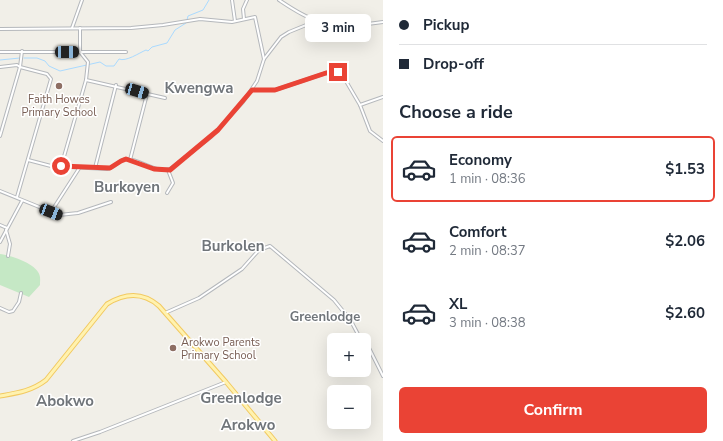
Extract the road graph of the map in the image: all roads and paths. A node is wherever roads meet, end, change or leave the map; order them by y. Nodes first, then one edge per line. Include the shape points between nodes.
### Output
1 (82, 0) edge
2 (232, 0) edge
3 (247, 0) edge
4 (279, 0) edge
5 (244, 19) junction
6 (235, 21) junction
7 (316, 21) junction
8 (383, 22) edge
9 (72, 28) junction
10 (80, 28) junction
11 (0, 29) edge
12 (22, 51) junction
13 (0, 52) edge
14 (80, 52) junction
15 (126, 52) dead end
16 (264, 59) junction
17 (0, 67) edge
18 (20, 67) junction
19 (86, 80) junction
20 (116, 85) junction
21 (252, 90) junction
22 (147, 94) junction
23 (165, 98) dead end
24 (383, 98) edge
25 (360, 105) junction
26 (0, 136) edge
27 (383, 141) edge
28 (28, 160) junction
29 (130, 160) junction
30 (61, 166) junction
31 (80, 167) junction
32 (95, 168) junction
33 (168, 170) junction
34 (0, 191) edge
35 (167, 194) dead end
36 (17, 198) junction
37 (22, 200) junction
38 (111, 202) dead end
39 (51, 212) junction
40 (0, 225) edge
41 (7, 229) junction
42 (0, 242) edge
43 (8, 256) dead end
44 (21, 294) dead end
45 (0, 308) edge
46 (165, 313) junction
47 (357, 333) edge
48 (371, 353) edge
49 (383, 376) edge
50 (226, 382) junction
51 (0, 396) edge
52 (73, 441) edge
53 (274, 441) edge

1 - 9 street
2 - 6 street
3 - 5 street via 243,9
4 - 7 street
5 - 6 street
5 - 16 street via 255,17
6 - 10 street via 200,19 153,26
7 - 8 street via 359,25
7 - 16 street via 284,34
9 - 10 street
9 - 11 street
10 - 14 street
12 - 13 street
12 - 14 street
12 - 18 street
14 - 15 street
14 - 19 street via 88,65
16 - 21 street
17 - 18 street via 16,64
18 - 26 street
18 - 28 street via 47,74 51,79
19 - 20 street
19 - 30 street
20 - 22 street
20 - 32 street
21 - 25 street via 275,90 336,71 343,76
21 - 33 street via 211,137
22 - 23 street
22 - 29 street
24 - 25 street
25 - 27 street via 370,131
28 - 30 street via 49,166
28 - 36 street
29 - 32 street via 122,160 110,168
29 - 33 street via 154,169
30 - 31 street
31 - 32 street
31 - 39 street
33 - 35 street via 173,183
34 - 36 street
36 - 37 street
37 - 39 street
37 - 41 street
38 - 39 street via 67,215
40 - 41 street
41 - 42 street
41 - 43 street via 10,244
44 - 45 street via 13,311
46 - 47 street via 199,298 242,269 259,250 270,246 334,300
46 - 50 main road
46 - 51 main road via 154,302 139,296 114,299 100,312 46,380 29,390
48 - 49 street
50 - 52 street
50 - 53 main road

